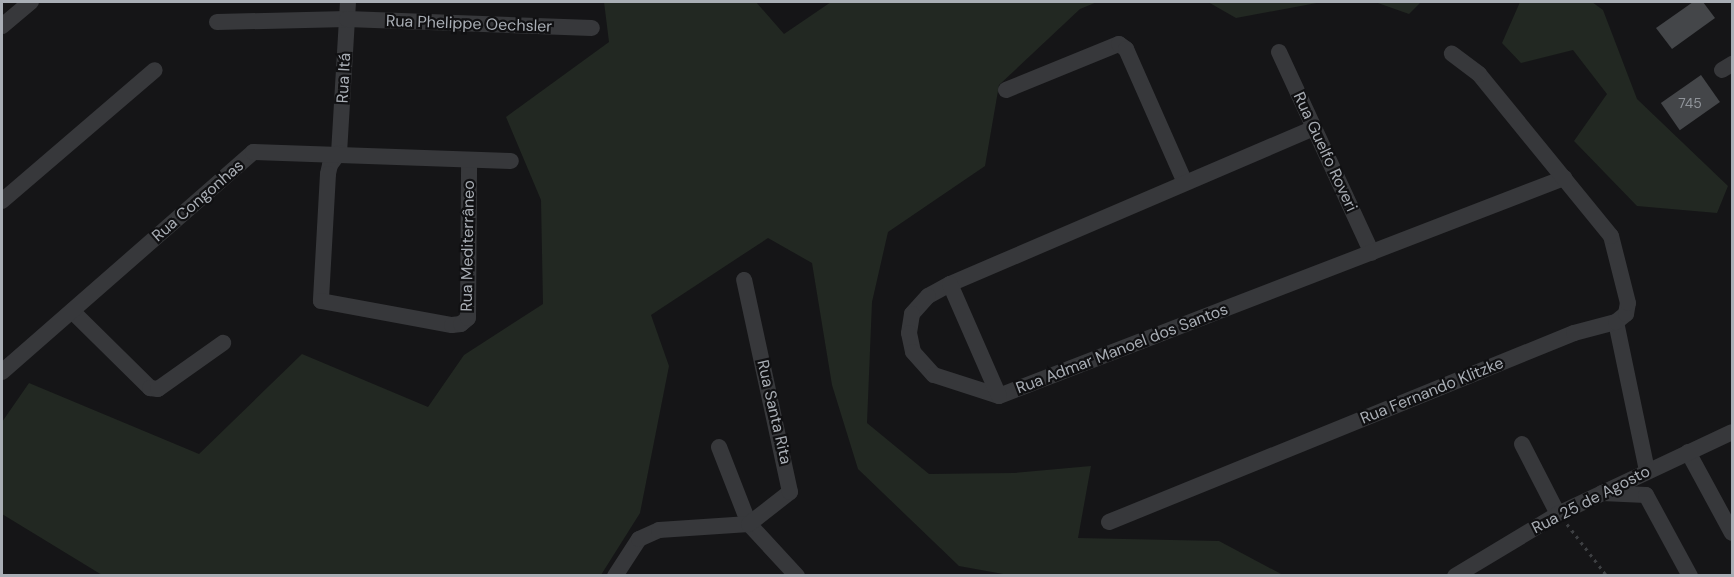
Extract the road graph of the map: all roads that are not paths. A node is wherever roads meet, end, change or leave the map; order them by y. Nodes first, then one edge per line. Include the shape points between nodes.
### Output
1 (31, 2) edge
2 (348, 2) edge
3 (347, 19) junction
4 (217, 22) dead end
5 (2, 26) edge
6 (592, 28) dead end
7 (1279, 52) dead end
8 (1452, 54) dead end
9 (155, 70) dead end
10 (1006, 90) dead end
11 (1314, 128) junction
12 (339, 153) junction
13 (469, 160) junction
14 (512, 161) dead end
15 (1564, 178) junction
16 (1185, 183) junction
17 (2, 201) edge
18 (1372, 253) junction
19 (744, 280) dead end
20 (950, 284) junction
21 (72, 311) junction
22 (1616, 322) junction
23 (223, 343) dead end
24 (2, 372) edge
25 (999, 396) junction
26 (1732, 432) edge
27 (1522, 444) dead end
28 (719, 447) dead end
29 (1688, 452) junction
30 (1647, 471) junction
31 (1601, 493) junction
32 (1558, 514) junction
33 (1109, 522) dead end
34 (749, 524) junction
35 (1732, 533) edge
36 (615, 576) edge
37 (797, 576) edge
38 (1455, 576) edge
39 (1690, 576) edge

1 - 5 street
2 - 3 street, Rua Itá
3 - 4 street, Rua Phelippe Oechsler
3 - 6 street, Rua Phelippe Oechsler
3 - 12 street, Rua Itá
7 - 11 street, Rua Guelfo Roveri
8 - 15 street via 1479,74
9 - 17 street
10 - 16 street via 1119,44 1126,49
11 - 16 street, Rua Admar Manoel dos Santos
11 - 18 street, Rua Guelfo Roveri
12 - 13 street, Rua Congonhas
12 - 13 street, Rua Mediterrâneo via 328,174 321,301 452,325 468,318
12 - 21 street, Rua Congonhas via 253,152
13 - 14 street, Rua Congonhas
15 - 18 street, Rua Admar Manoel dos Santos
15 - 22 street via 1611,236 1629,303 1626,314
16 - 20 street, Rua Admar Manoel dos Santos
18 - 25 street, Rua Admar Manoel dos Santos
19 - 34 street, Rua Santa Rita via 791,486 790,492
20 - 25 street
20 - 25 street, Rua Admar Manoel dos Santos via 928,296 912,314 909,333 913,352 934,375
21 - 23 street via 150,388 158,389
21 - 24 street, Rua Congonhas
22 - 30 street
22 - 33 street, Rua Fernando Klitzke via 1574,333
26 - 29 street, Rua 25 de Agosto
27 - 32 street
28 - 34 street
29 - 30 street, Rua 25 de Agosto
29 - 35 street
30 - 31 street, Rua 25 de Agosto
31 - 32 street, Rua 25 de Agosto
31 - 39 street via 1646,495
32 - 38 street, Rua 25 de Agosto
34 - 36 street via 659,530 639,539
34 - 37 street

